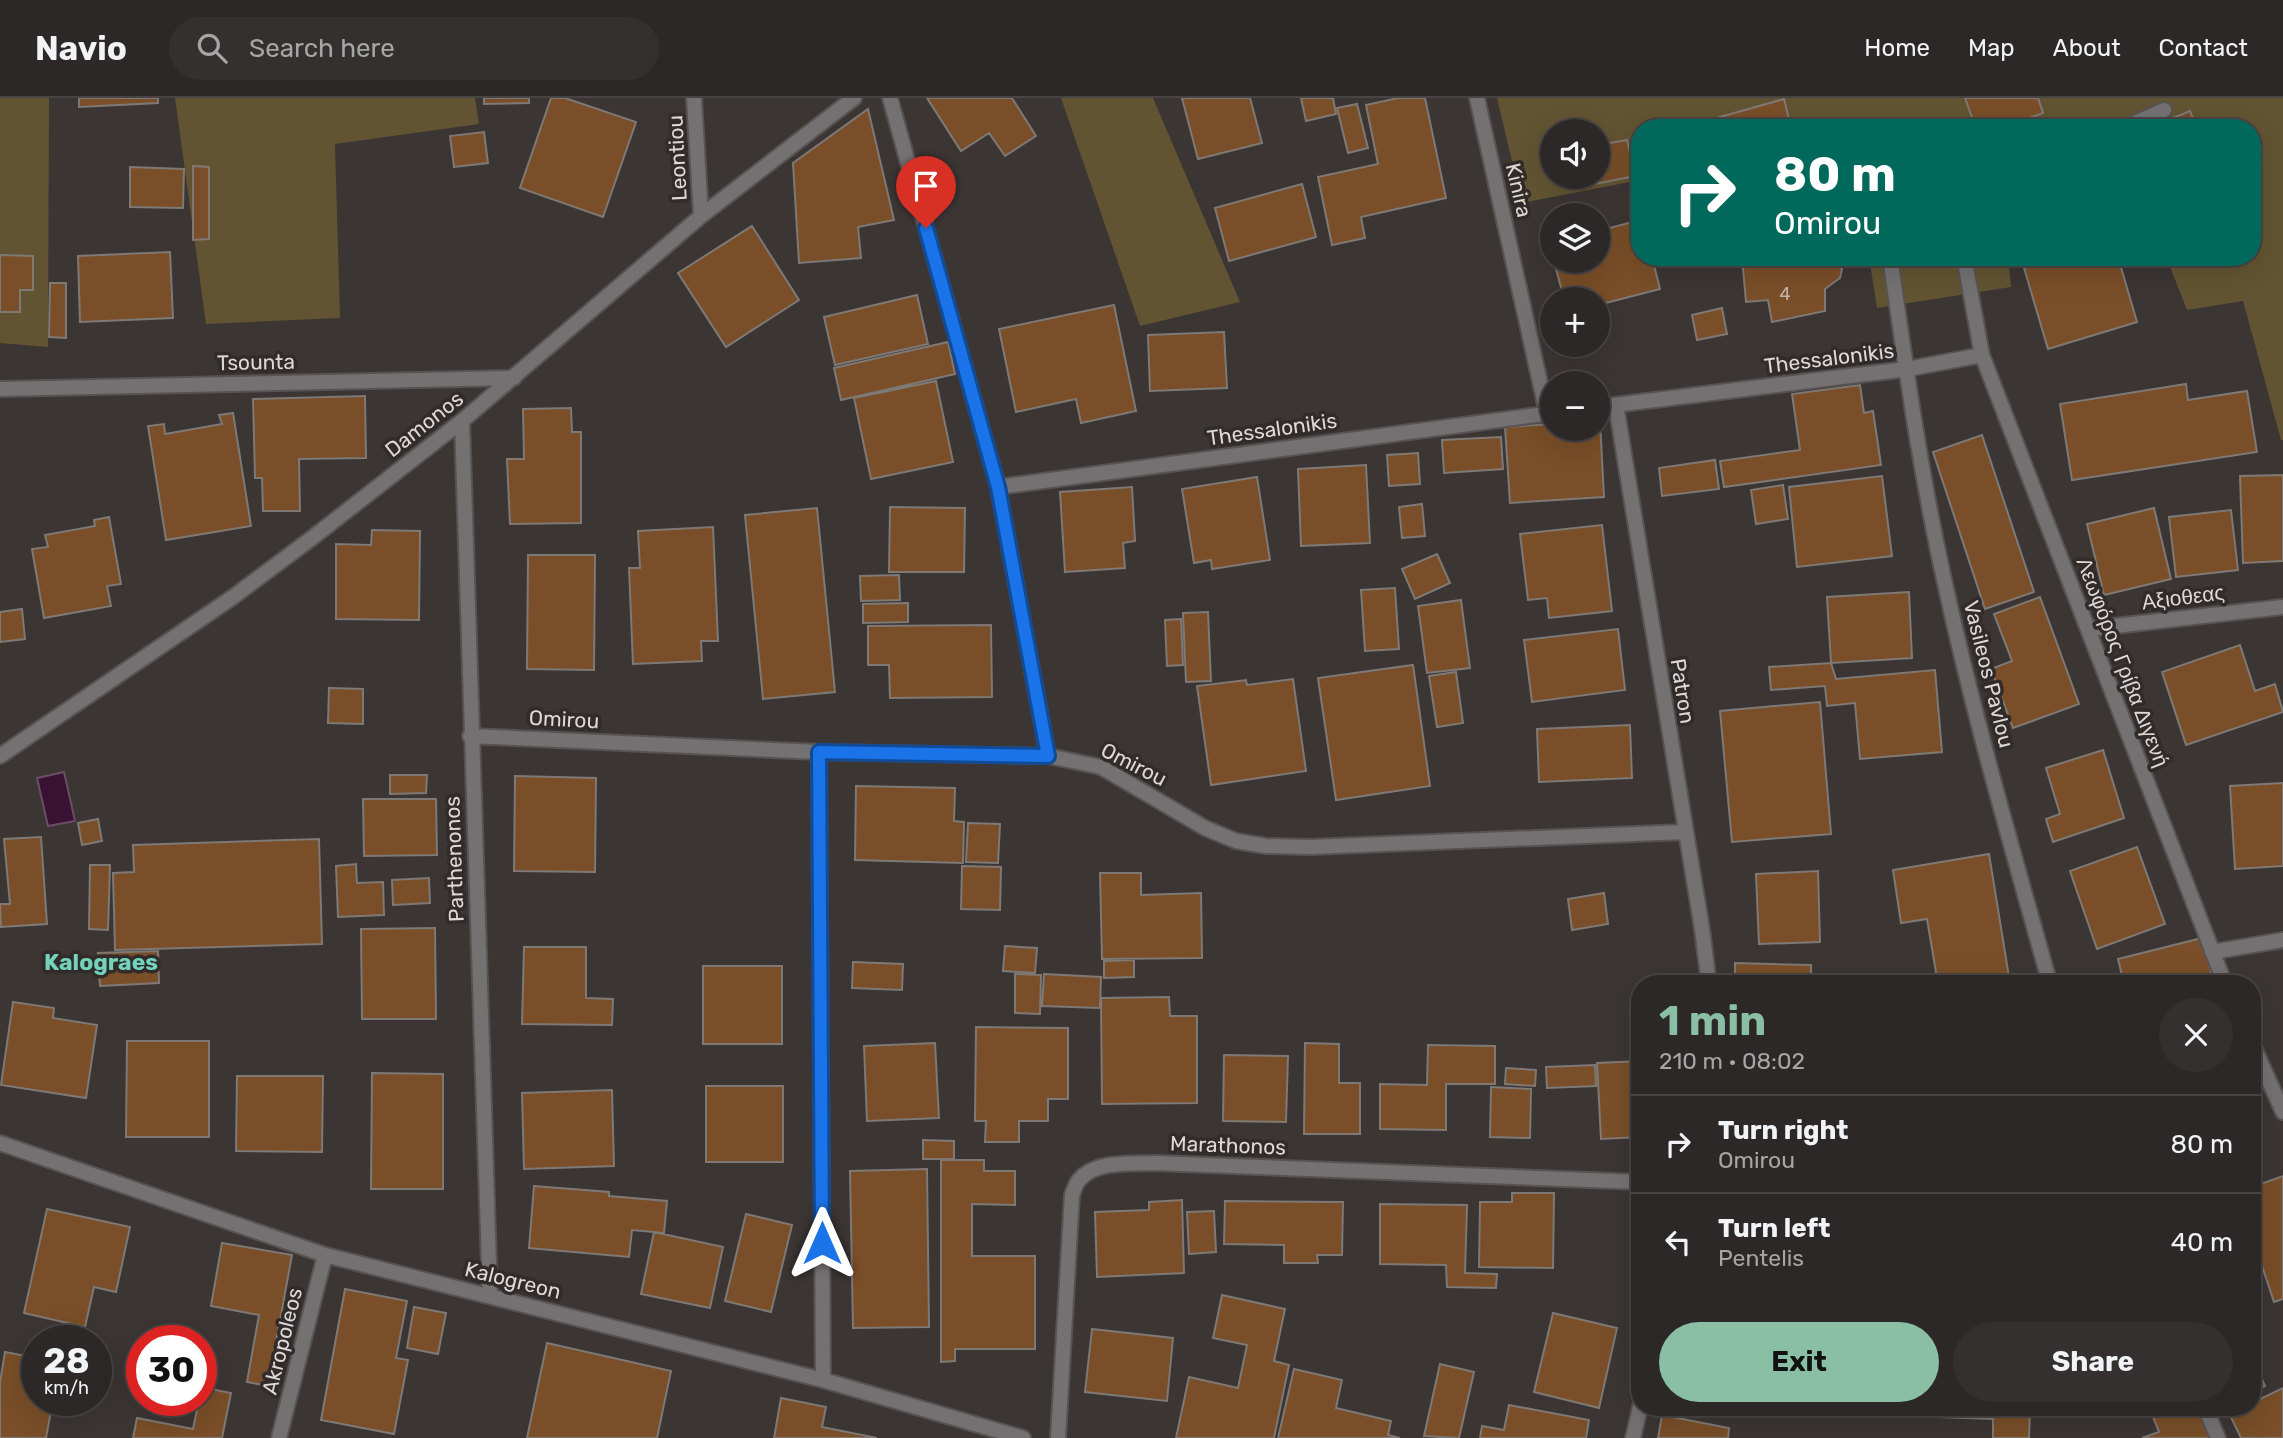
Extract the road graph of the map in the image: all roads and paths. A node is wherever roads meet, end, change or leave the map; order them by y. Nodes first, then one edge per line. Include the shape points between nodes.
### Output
1 (694, 98) edge
2 (854, 98) edge
3 (890, 98) edge
4 (1477, 98) edge
5 (2164, 110) dead end
6 (2144, 119) edge
7 (701, 216) junction
8 (1891, 266) edge
9 (1966, 266) edge
10 (1982, 355) junction
11 (1907, 369) junction
12 (1540, 371) edge
13 (514, 377) junction
14 (0, 389) edge
15 (1616, 405) junction
16 (1610, 406) edge
17 (1540, 414) edge
18 (462, 421) junction
19 (998, 487) junction
20 (2283, 607) edge
21 (2088, 629) junction
22 (470, 736) junction
23 (819, 752) junction
24 (0, 756) edge
25 (1048, 756) junction
26 (1685, 832) junction
27 (2283, 940) edge
28 (2212, 952) junction
29 (1708, 975) edge
30 (2047, 975) edge
31 (2221, 975) edge
32 (2261, 1064) edge
33 (2283, 1112) edge
34 (0, 1143) edge
35 (1631, 1182) edge
36 (326, 1255) junction
37 (490, 1296) junction
38 (823, 1380) junction
39 (1638, 1416) edge
40 (2209, 1416) edge
41 (279, 1438) edge
42 (1023, 1438) edge
43 (1058, 1438) edge
44 (1633, 1438) edge
45 (2218, 1438) edge

1 - 7 street, Leontiou
2 - 7 street, Damonos
3 - 19 street
4 - 12 street, Kinira
5 - 6 street
7 - 13 street, Damonos
8 - 11 street, Vasileos Pavlou
9 - 10 street, Λεωφόρος Γρίβα Διγενή
10 - 11 street, Thessalonikis
10 - 21 street, Λεωφόρος Γρίβα Διγενή
11 - 15 street, Thessalonikis
11 - 30 street, Vasileos Pavlou via 1946,588
13 - 14 street, Tsounta
13 - 18 street, Damonos
15 - 16 street, Thessalonikis
15 - 26 street, Patron
17 - 19 street, Thessalonikis
18 - 22 street, Parthenonos
18 - 24 street, Damonos via 233,597
19 - 25 street
20 - 21 street, Αξιοθεας
21 - 28 street, Λεωφόρος Γρίβα Διγενή
22 - 23 street, Omirou
22 - 37 street, Parthenonos
23 - 25 street, Omirou
23 - 38 street
25 - 26 street, Omirou via 1101,767 1205,828 1236,841 1266,846
26 - 29 street, Patron
27 - 28 street
28 - 31 street, Λεωφόρος Γρίβα Διγενή
32 - 33 street
34 - 36 street, Kalogreon
35 - 43 street, Marathonos via 1155,1163 1094,1169 1078,1180 1072,1195
36 - 37 street, Kalogreon
36 - 41 street, Akropoleos
37 - 38 street, Kalogreon
38 - 42 street, Kalogreon
39 - 44 street
40 - 45 street

